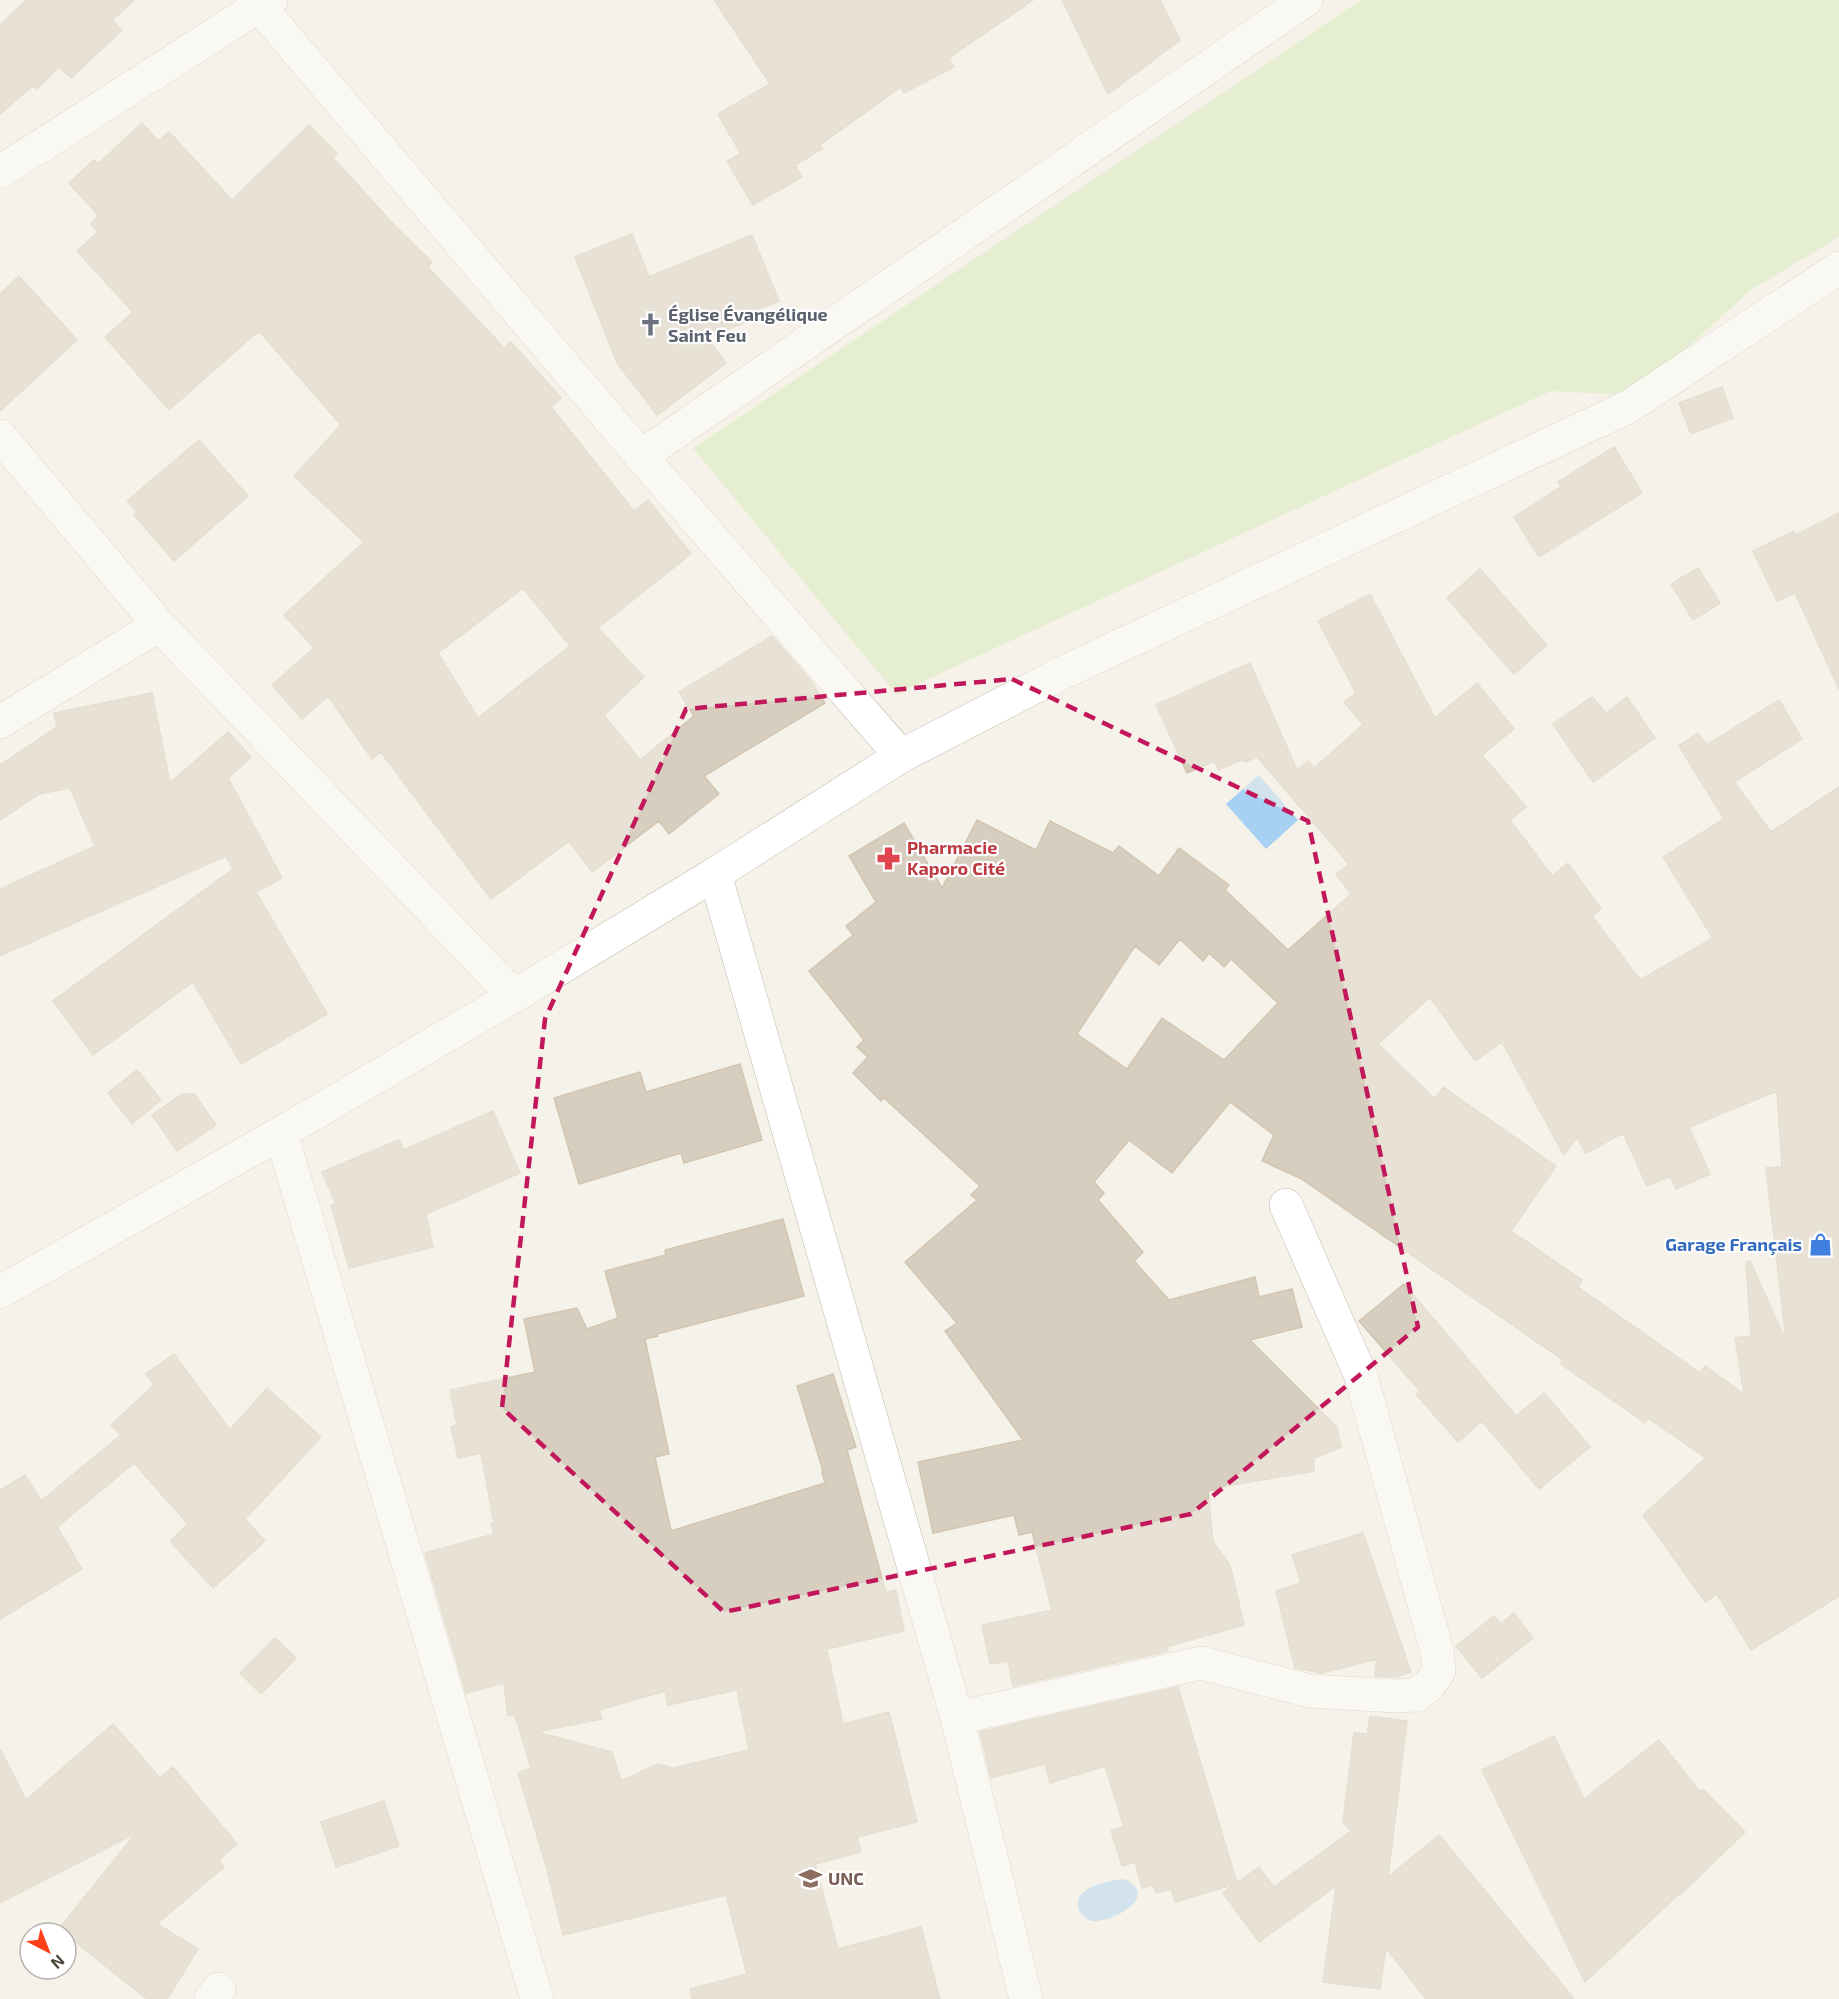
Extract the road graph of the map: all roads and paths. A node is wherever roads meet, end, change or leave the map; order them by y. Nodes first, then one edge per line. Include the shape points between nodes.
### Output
1 (1306, 0) edge
2 (262, 2) edge
3 (0, 172) edge
4 (1839, 268) edge
5 (0, 436) edge
6 (641, 456) junction
7 (159, 625) junction
8 (0, 722) edge
9 (901, 756) junction
10 (715, 874) junction
11 (514, 996) junction
12 (281, 1133) junction
13 (1286, 1205) dead end
14 (0, 1292) edge
15 (957, 1718) junction
16 (537, 1999) edge
17 (1026, 1999) edge

1 - 6 street
2 - 3 street
2 - 6 street
4 - 9 street via 1628,407 1062,673
5 - 7 street
6 - 9 street
7 - 8 street
7 - 11 street
9 - 10 street
10 - 11 street
10 - 15 street
11 - 12 street
12 - 14 street
12 - 16 street
13 - 15 street via 1361,1376 1437,1651 1439,1671 1417,1695 1396,1696 1310,1691 1201,1663
15 - 17 street

